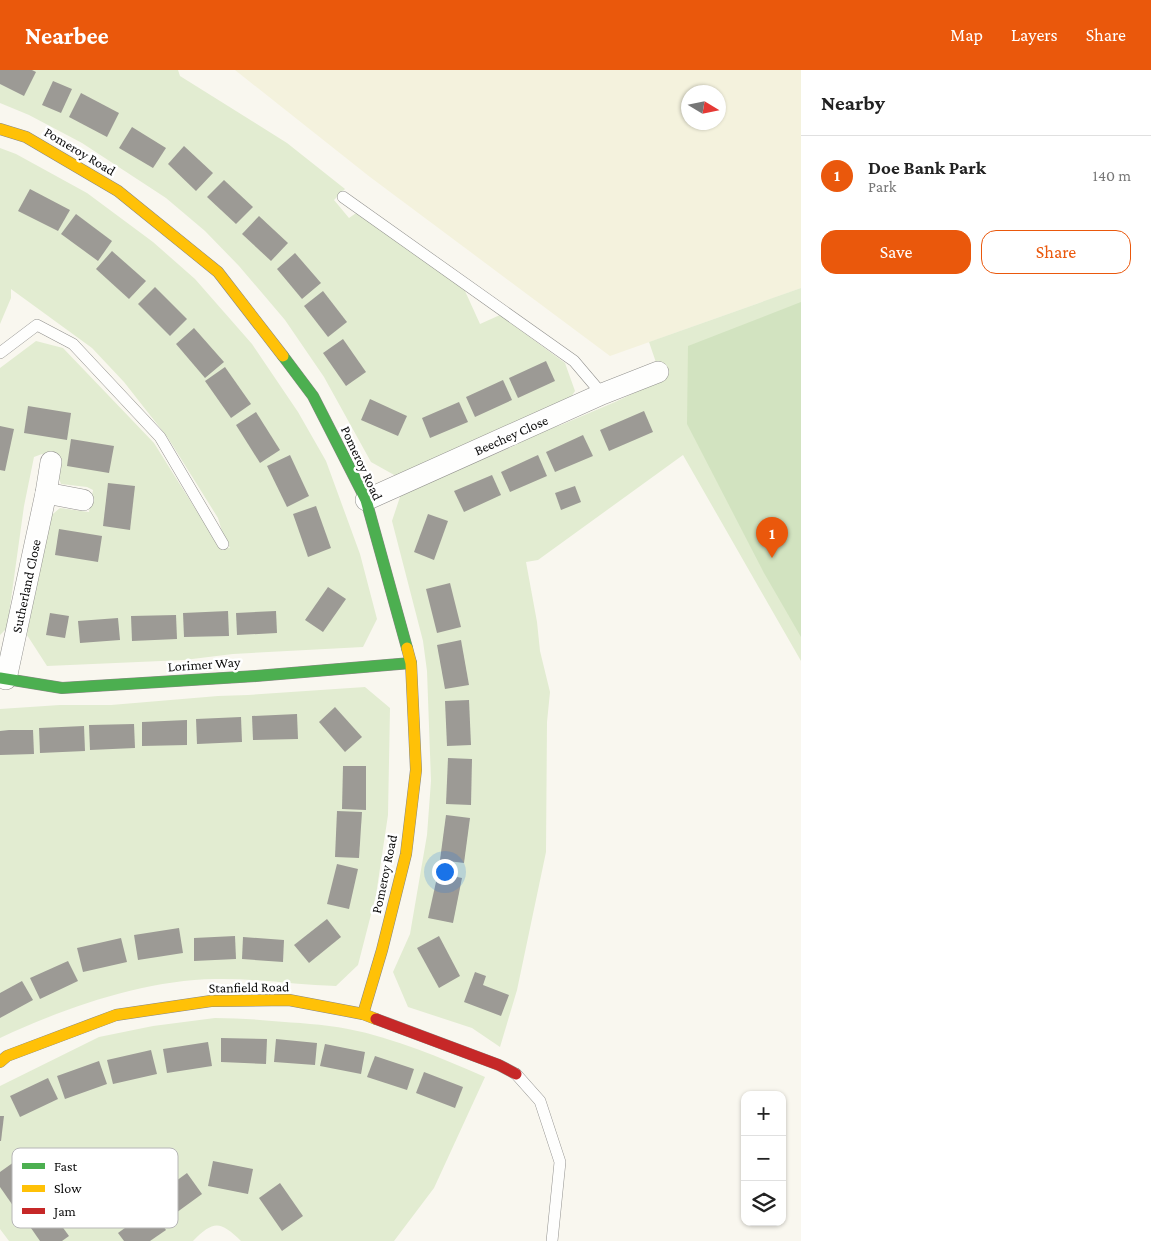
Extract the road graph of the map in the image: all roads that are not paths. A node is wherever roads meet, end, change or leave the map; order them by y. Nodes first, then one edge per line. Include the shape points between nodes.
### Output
1 (0, 129) edge
2 (344, 197) dead end
3 (0, 353) edge
4 (658, 372) dead end
5 (602, 394) junction
6 (51, 462) dead end
7 (46, 493) junction
8 (83, 500) dead end
9 (366, 500) junction
10 (223, 544) dead end
11 (411, 663) junction
12 (3, 679) edge
13 (363, 1014) junction
14 (0, 1062) edge
15 (516, 1074) joint
16 (552, 1241) edge

1 - 9 street, Pomeroy Road via 26,137 118,191 218,272 313,396
2 - 5 lane via 574,361
3 - 10 lane via 37,325 73,344 160,437
4 - 5 street, Beechey Close
5 - 9 street, Beechey Close
6 - 7 street, Sutherland Close
7 - 8 street
7 - 12 street, Sutherland Close
9 - 11 street, Pomeroy Road
11 - 12 street, Lorimer Way via 62,688
11 - 13 street, Pomeroy Road via 416,770 406,854
13 - 14 street, Stanfield Road via 289,1000 211,1001 116,1014 7,1056
13 - 15 street, Stanfield Road
15 - 16 lane via 540,1101 560,1162

